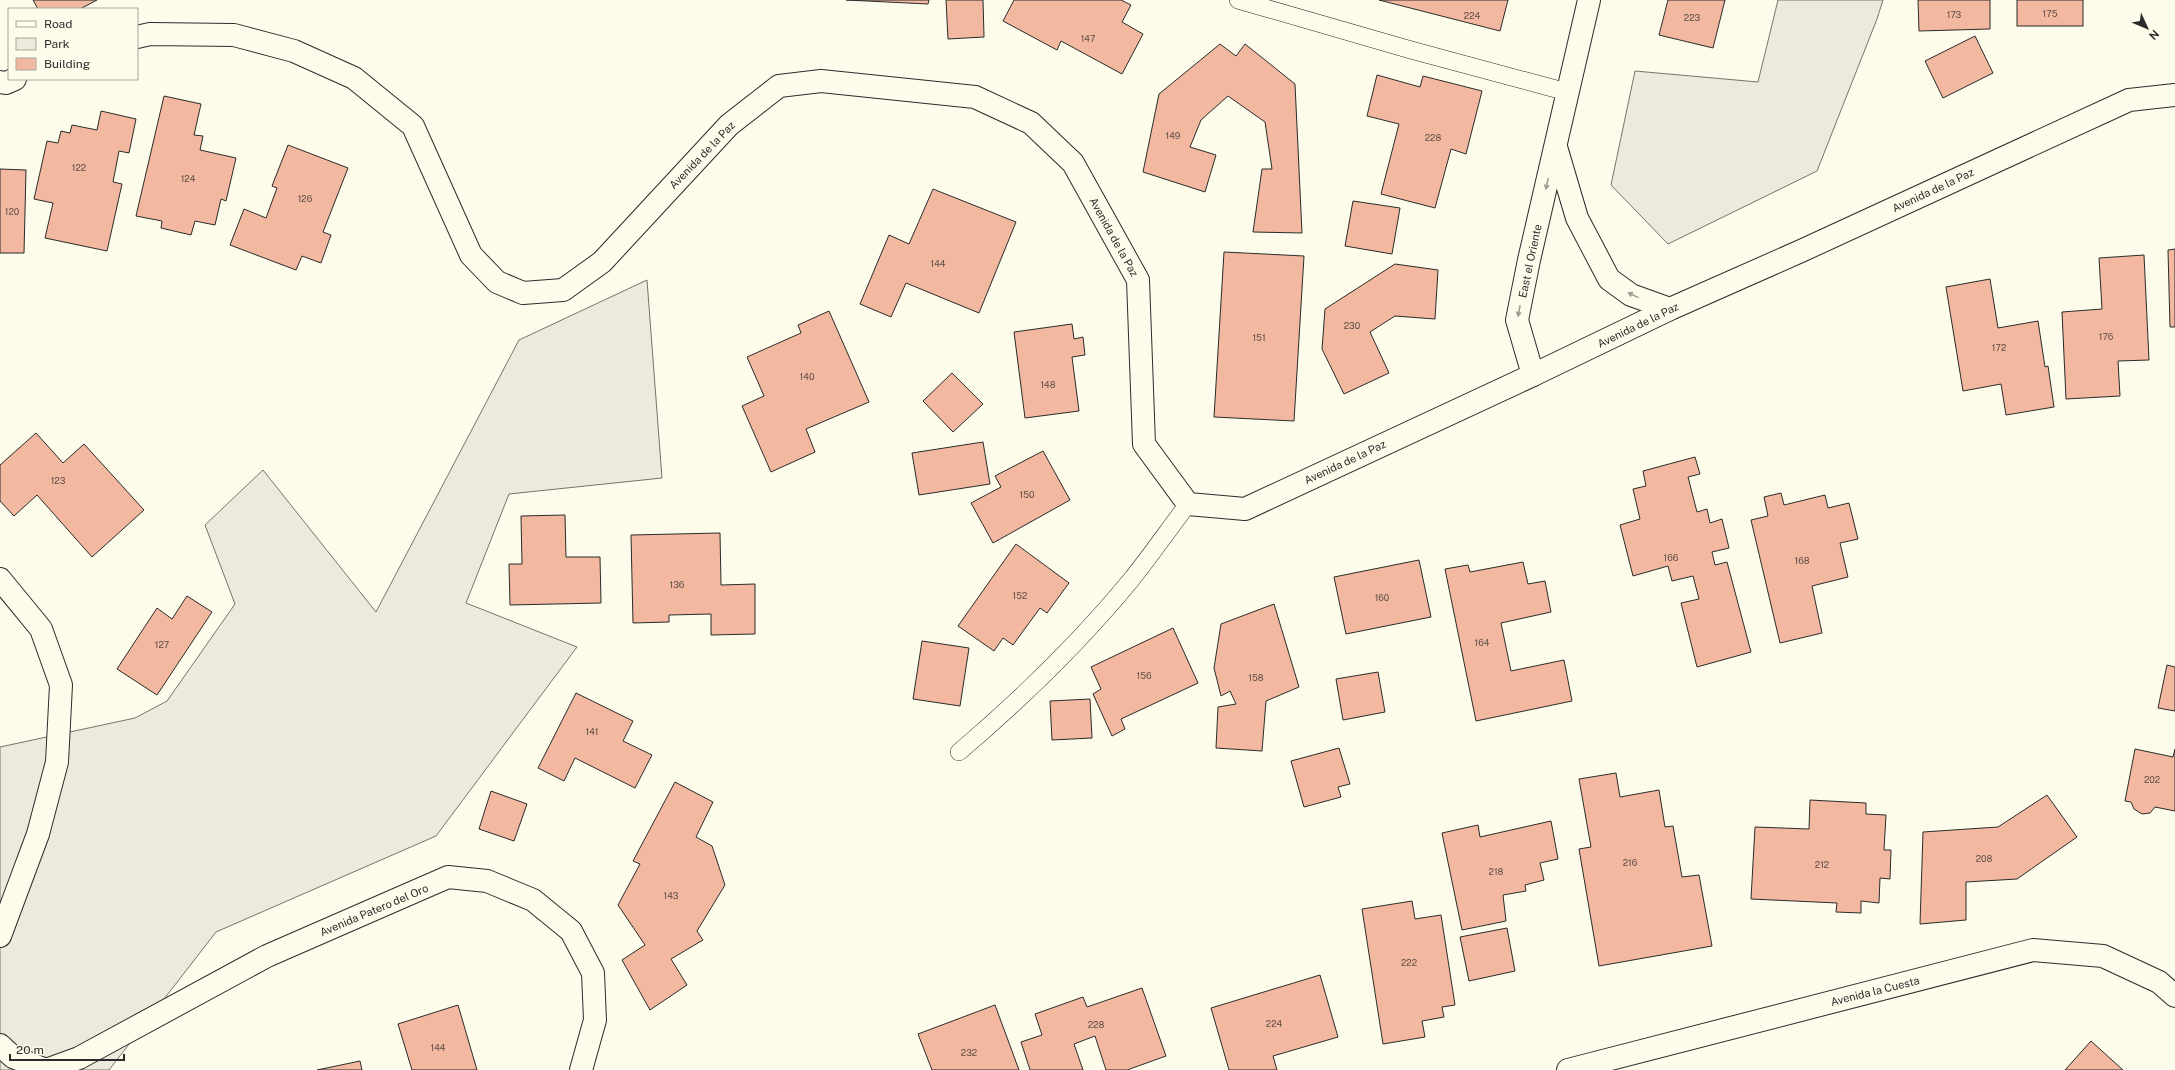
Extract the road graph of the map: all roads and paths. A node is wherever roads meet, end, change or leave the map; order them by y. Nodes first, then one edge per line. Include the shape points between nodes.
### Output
1 (1238, 0) edge
2 (1589, 0) edge
3 (138, 37) edge
4 (13, 80) edge
5 (0, 82) edge
6 (1567, 92) junction
7 (2175, 95) edge
8 (1556, 146) junction
9 (1670, 309) junction
10 (1533, 375) junction
11 (1188, 504) junction
12 (0, 579) edge
13 (959, 752) dead end
14 (0, 936) edge
15 (2175, 996) edge
16 (0, 1045) edge
17 (46, 1070) edge
18 (580, 1070) edge
19 (1568, 1070) edge

1 - 6 lane
2 - 6 street, East el Oriente
3 - 11 street, Avenida de la Paz via 150,34 234,35 294,51 354,78 413,126 471,255 497,282 523,293 563,290 602,262 729,125 779,86 821,81 975,97 1030,123 1073,163 1138,280 1144,444
4 - 5 street
6 - 8 street, East el Oriente
7 - 9 street, Avenida de la Paz via 2129,100
9 -> 8 street, East el Oriente via 1631,295 1609,279 1577,218
8 -> 10 street, East el Oriente via 1517,320
9 - 10 street, Avenida de la Paz
10 - 11 street, Avenida de la Paz via 1245,509
11 - 13 lane via 1130,580 1078,638 1004,714
12 - 14 street via 41,629 61,685 57,762 38,834
15 - 19 street, Avenida la Cuesta via 2159,982 2103,956 2033,950
16 - 17 street, Avenida Patero del Oro via 13,1058
17 - 18 street, Avenida Patero del Oro via 79,1058 267,956 448,877 486,881 533,900 571,931 592,973 596,1020

